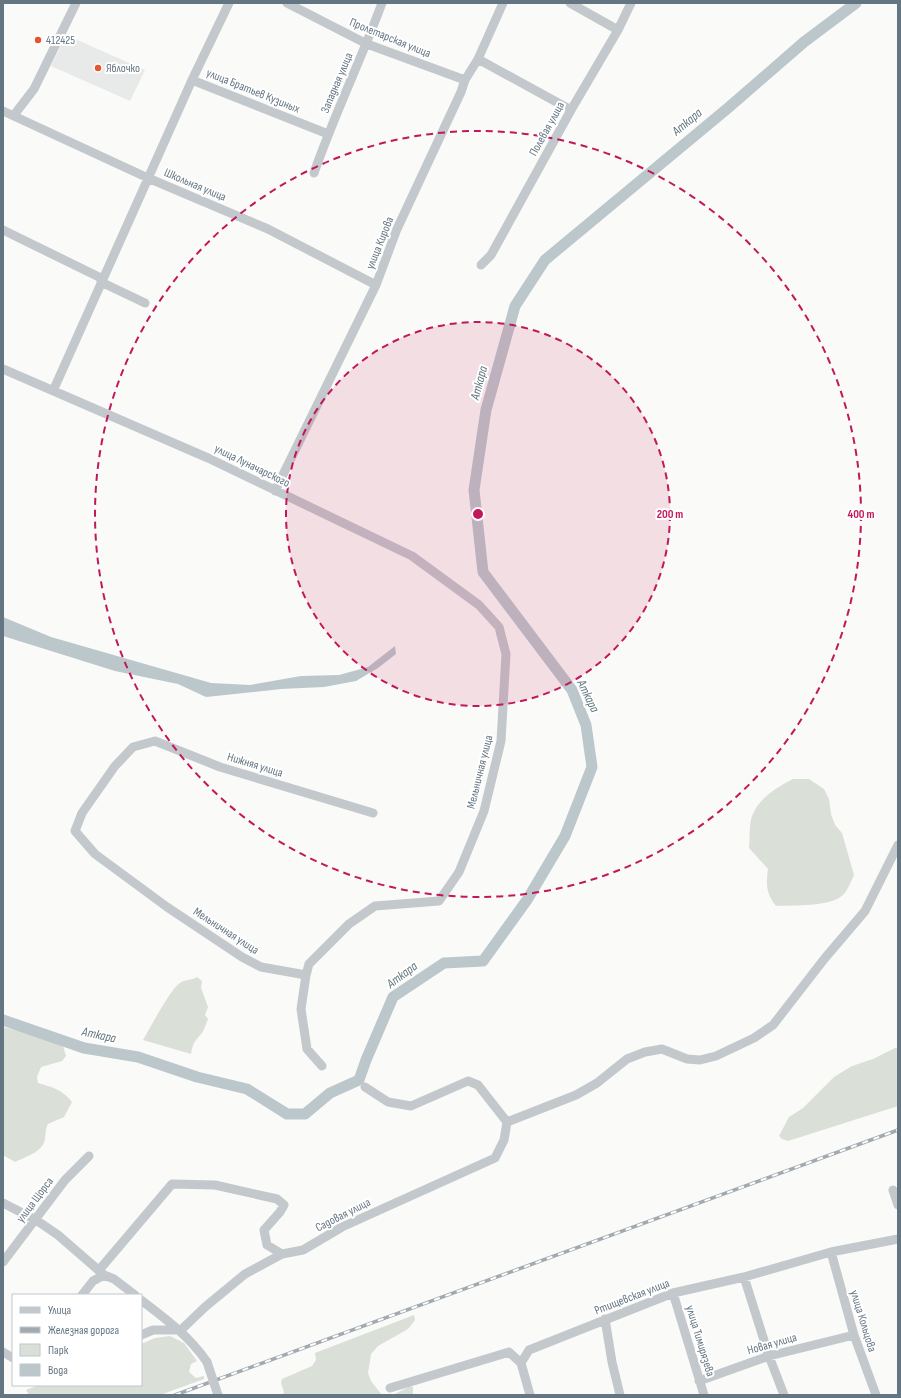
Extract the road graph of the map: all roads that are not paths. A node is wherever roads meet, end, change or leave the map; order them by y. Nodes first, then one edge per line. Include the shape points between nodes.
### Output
1 (76, 3) edge
2 (229, 3) edge
3 (287, 3) edge
4 (382, 3) edge
5 (503, 3) edge
6 (570, 3) edge
7 (631, 3) edge
8 (618, 30) junction
9 (367, 44) junction
10 (478, 59) junction
11 (192, 80) junction
12 (465, 80) junction
13 (571, 110) junction
14 (3, 111) edge
15 (14, 116) junction
16 (328, 134) junction
17 (314, 173) dead end
18 (148, 178) junction
19 (3, 230) edge
20 (481, 265) dead end
21 (102, 280) junction
22 (376, 285) junction
23 (146, 303) dead end
24 (3, 369) edge
25 (53, 391) junction
26 (274, 490) junction
27 (506, 654) joint
28 (373, 813) dead end
29 (75, 831) joint
30 (898, 845) edge
31 (306, 975) junction
32 (322, 1066) dead end
33 (365, 1087) dead end
34 (507, 1122) junction
35 (89, 1156) dead end
36 (893, 1190) dead end
37 (3, 1203) edge
38 (898, 1205) edge
39 (36, 1220) junction
40 (898, 1239) edge
41 (831, 1252) junction
42 (282, 1254) junction
43 (3, 1262) edge
44 (102, 1272) junction
45 (744, 1277) junction
46 (672, 1293) junction
47 (83, 1294) edge
48 (134, 1294) edge
49 (142, 1301) edge
50 (605, 1319) junction
51 (181, 1330) junction
52 (142, 1335) edge
53 (854, 1335) junction
54 (769, 1356) junction
55 (521, 1363) junction
56 (699, 1381) junction
57 (390, 1388) dead end
58 (218, 1395) edge
59 (530, 1395) edge
60 (620, 1395) edge
61 (704, 1395) edge
62 (784, 1395) edge
63 (876, 1395) edge

1 - 15 street via 34,89
2 - 11 street
3 - 9 street, Пролетарская улица
4 - 9 street, Западная улица
5 - 10 street, улица Кирова
6 - 8 street
7 - 8 street, Полевая улица
8 - 13 street, Полевая улица
9 - 12 street, Пролетарская улица
9 - 16 street, Западная улица
10 - 12 street, улица Кирова
10 - 13 street
11 - 16 street, улица Братьев Кузиных
11 - 18 street
12 - 22 street, улица Кирова via 397,229
13 - 20 street, Полевая улица via 491,255
14 - 15 street, Школьная улица
15 - 18 street, Школьная улица
16 - 17 street, Западная улица
18 - 21 street
18 - 22 street, Школьная улица via 268,228
19 - 21 street
21 - 23 street
21 - 25 street
22 - 26 street, улица Кирова
24 - 25 street, улица Луначарского
25 - 26 street, улица Луначарского via 208,458
26 - 27 street, улица Луначарского via 412,556 479,605 499,627
27 - 31 street, Мельничная улица via 501,741 484,811 459,872 439,901 375,906 349,924 309,964
28 - 29 street, Нижняя улица via 220,767 155,740 133,747 115,766 82,813
29 - 31 street, Мельничная улица via 95,854 167,907 242,957 261,968
30 - 34 street via 865,912 772,1025 754,1038 716,1056 700,1060 687,1059 662,1049 645,1052 627,1059 597,1083 576,1095
31 - 32 street via 301,1009 306,1049
33 - 34 street via 388,1102 411,1106 468,1081 478,1085
34 - 42 street, Садовая улица via 504,1140 495,1158 342,1226 303,1250
35 - 39 street, улица Щорса via 65,1180
36 - 38 street
37 - 39 street
39 - 43 street, улица Щорса
39 - 44 street
40 - 41 street, Ртищевская улица
41 - 45 street, Ртищевская улица
41 - 53 street, улица Кольцова
42 - 44 street via 266,1245 264,1230 284,1205 277,1199 215,1185 172,1184
42 - 51 street, Садовая улица via 245,1274
44 - 47 street
44 - 48 street
45 - 46 street, Ртищевская улица
45 - 54 street
46 - 50 street, Ртищевская улица
46 - 56 street, улица Тимирязева
49 - 51 street
50 - 55 street, Ртищевская улица via 529,1350
50 - 60 street
51 - 52 street via 153,1330
51 - 58 street, bridge via 207,1362
53 - 54 street, Новая улица
53 - 63 street, улица Кольцова
54 - 56 street, Новая улица
54 - 62 street
55 - 57 street via 509,1352
55 - 59 street
56 - 61 street, улица Тимирязева

